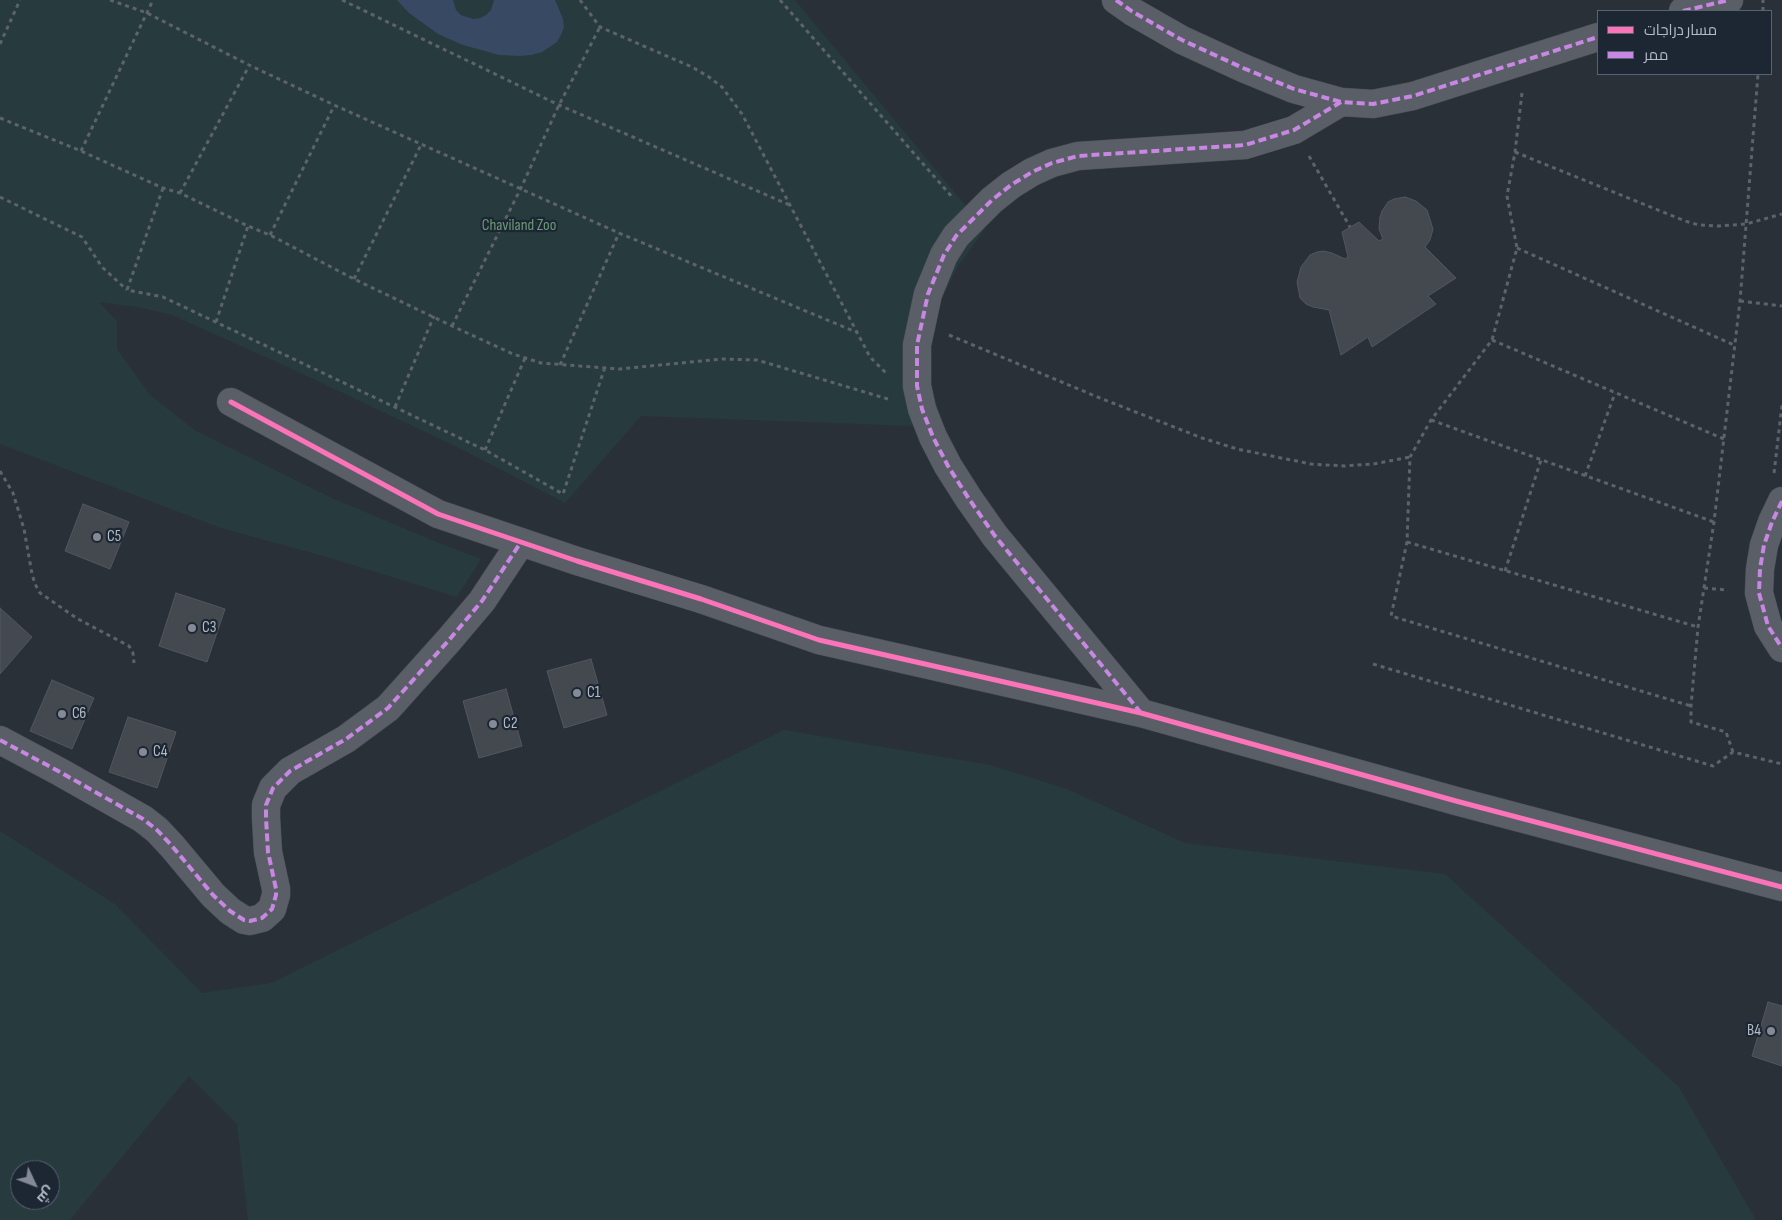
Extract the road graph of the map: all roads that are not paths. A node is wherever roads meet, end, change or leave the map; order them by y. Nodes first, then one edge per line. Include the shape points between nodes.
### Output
1 (1116, 0) edge
2 (1729, 0) edge
3 (1687, 10) edge
4 (1597, 37) edge
5 (1341, 102) junction
6 (231, 402) dead end
7 (1782, 501) edge
8 (520, 542) junction
9 (1782, 648) edge
10 (1141, 713) junction
11 (0, 740) edge
12 (1782, 887) edge

1 - 5 street via 1182,40 1234,64 1294,89
2 - 3 street
4 - 5 street via 1413,96 1373,104
5 - 10 street via 1294,130 1245,146 1078,156 1032,172 1011,185 956,236 944,255 928,294 916,364 922,409 933,437 969,500 995,536
6 - 8 street via 438,514
7 - 9 street via 1764,545 1759,593 1768,626
8 - 10 street via 818,640
8 - 11 street via 482,601 388,708 346,739 290,771 273,788 266,805 266,818 276,895 272,909 262,918 244,920 230,912 172,846 143,819
10 - 12 street

